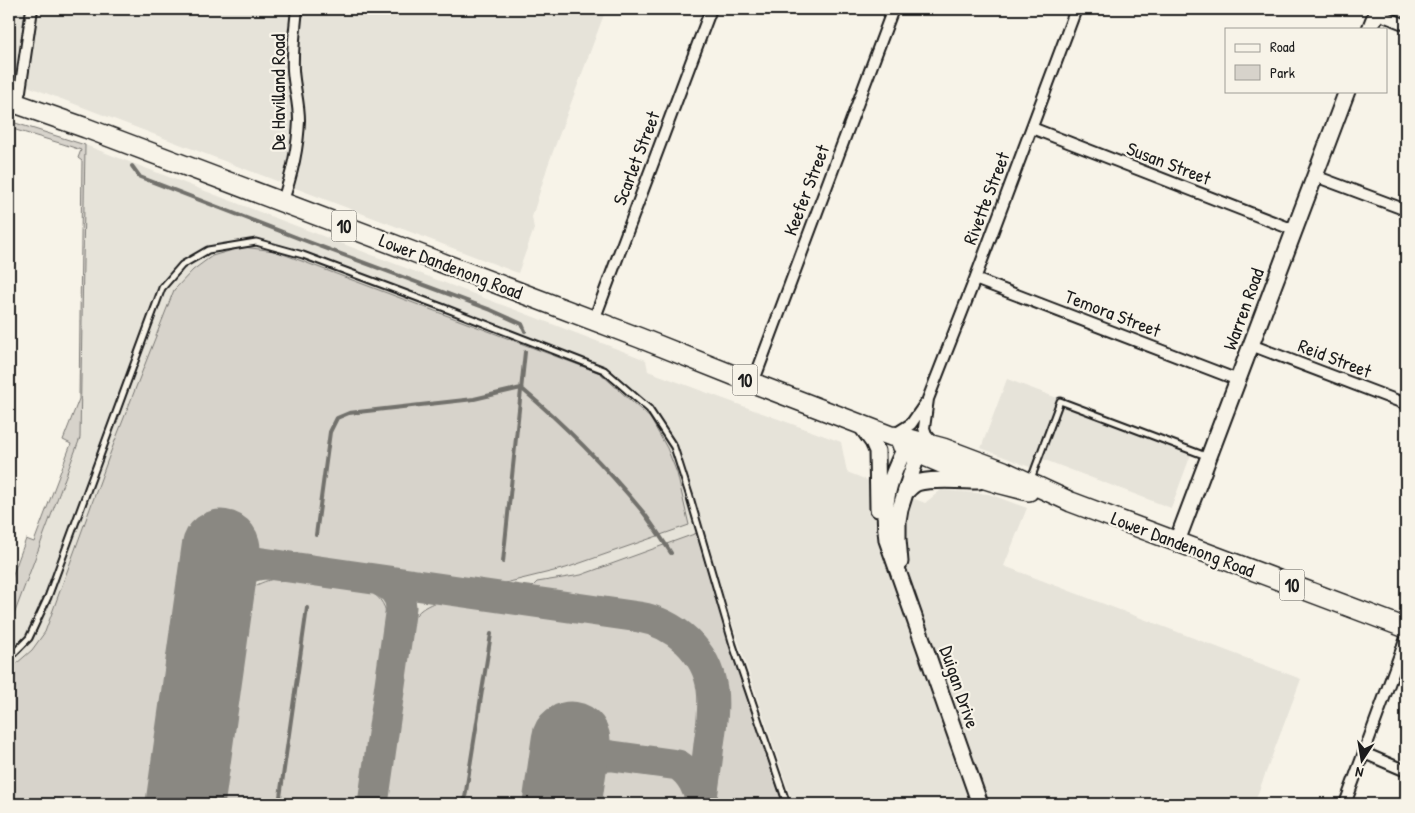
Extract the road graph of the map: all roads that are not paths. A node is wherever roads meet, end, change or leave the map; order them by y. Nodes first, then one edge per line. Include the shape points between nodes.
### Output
1 (32, 9) edge
2 (297, 9) edge
3 (711, 9) edge
4 (893, 9) edge
5 (1076, 9) edge
6 (1377, 11) edge
7 (1406, 25) edge
8 (1370, 28) edge
9 (1347, 92) edge
10 (12, 102) edge
11 (1032, 128) junction
12 (1315, 176) junction
13 (282, 203) junction
14 (1406, 210) edge
15 (1294, 230) junction
16 (975, 279) junction
17 (594, 320) junction
18 (1251, 345) junction
19 (1238, 380) junction
20 (753, 384) junction
21 (928, 399) junction
22 (1406, 404) edge
23 (860, 424) junction
24 (908, 443) junction
25 (943, 448) junction
26 (1209, 457) junction
27 (991, 482) junction
28 (1029, 482) junction
29 (905, 493) junction
30 (1071, 502) junction
31 (887, 540) junction
32 (1177, 541) junction
33 (902, 583) junction
34 (1406, 628) edge
35 (1406, 638) edge
36 (9, 658) edge
37 (1364, 753) junction
38 (1406, 771) edge
39 (787, 804) edge
40 (980, 804) edge
41 (1345, 804) edge

1 - 10 street via 20,91
2 - 13 street, De Havilland Road via 293,72 298,103 298,135 293,169
3 - 17 street, Scarlet Street
4 - 20 street, Keefer Street
5 - 11 street, Rivette Street
6 - 7 street
6 - 8 main road
9 - 12 main road, Warren Road
10 - 13 highway, Lower Dandenong Road / 10
11 - 15 street, Susan Street
11 - 16 street, Rivette Street
12 - 14 street
12 - 15 main road, Warren Road
13 - 17 highway, Lower Dandenong Road / 10
15 - 18 main road, Warren Road
16 - 19 street, Temora Street
16 - 21 street, Rivette Street
17 - 20 highway, Lower Dandenong Road / 10
18 - 19 main road, Warren Road
18 - 22 street, Reid Street
19 - 26 main road, Warren Road
20 - 23 highway, Lower Dandenong Road / 10
21 - 24 street, Rivette Street via 912,424
21 - 25 street, Rivette Street via 924,428 929,439
23 - 24 highway, Lower Dandenong Road / 10
23 - 31 main road via 877,451 877,506
24 - 25 highway, Lower Dandenong Road / 10
24 - 27 highway, Lower Dandenong Road / 10 via 942,464
24 - 29 main road, Duigan Drive via 914,465
24 - 31 main road, Duigan Drive via 886,498 884,521
25 - 28 highway, Lower Dandenong Road / 10
26 - 28 lane via 1060,401
26 - 32 main road, Warren Road
27 - 29 main road via 918,482
27 - 30 highway, Lower Dandenong Road / 10
28 - 30 highway, Lower Dandenong Road / 10
29 - 33 main road, Duigan Drive via 898,522
30 - 32 highway, Lower Dandenong Road / 10
31 - 33 main road, Duigan Drive
32 - 34 highway, Lower Dandenong Road / 10
33 - 40 main road, Duigan Drive
35 - 37 street
36 - 39 lane via 29,638 48,597 162,288 182,265 208,250 256,242 303,255 604,370 649,409 674,447 733,645
37 - 38 street
37 - 41 street

